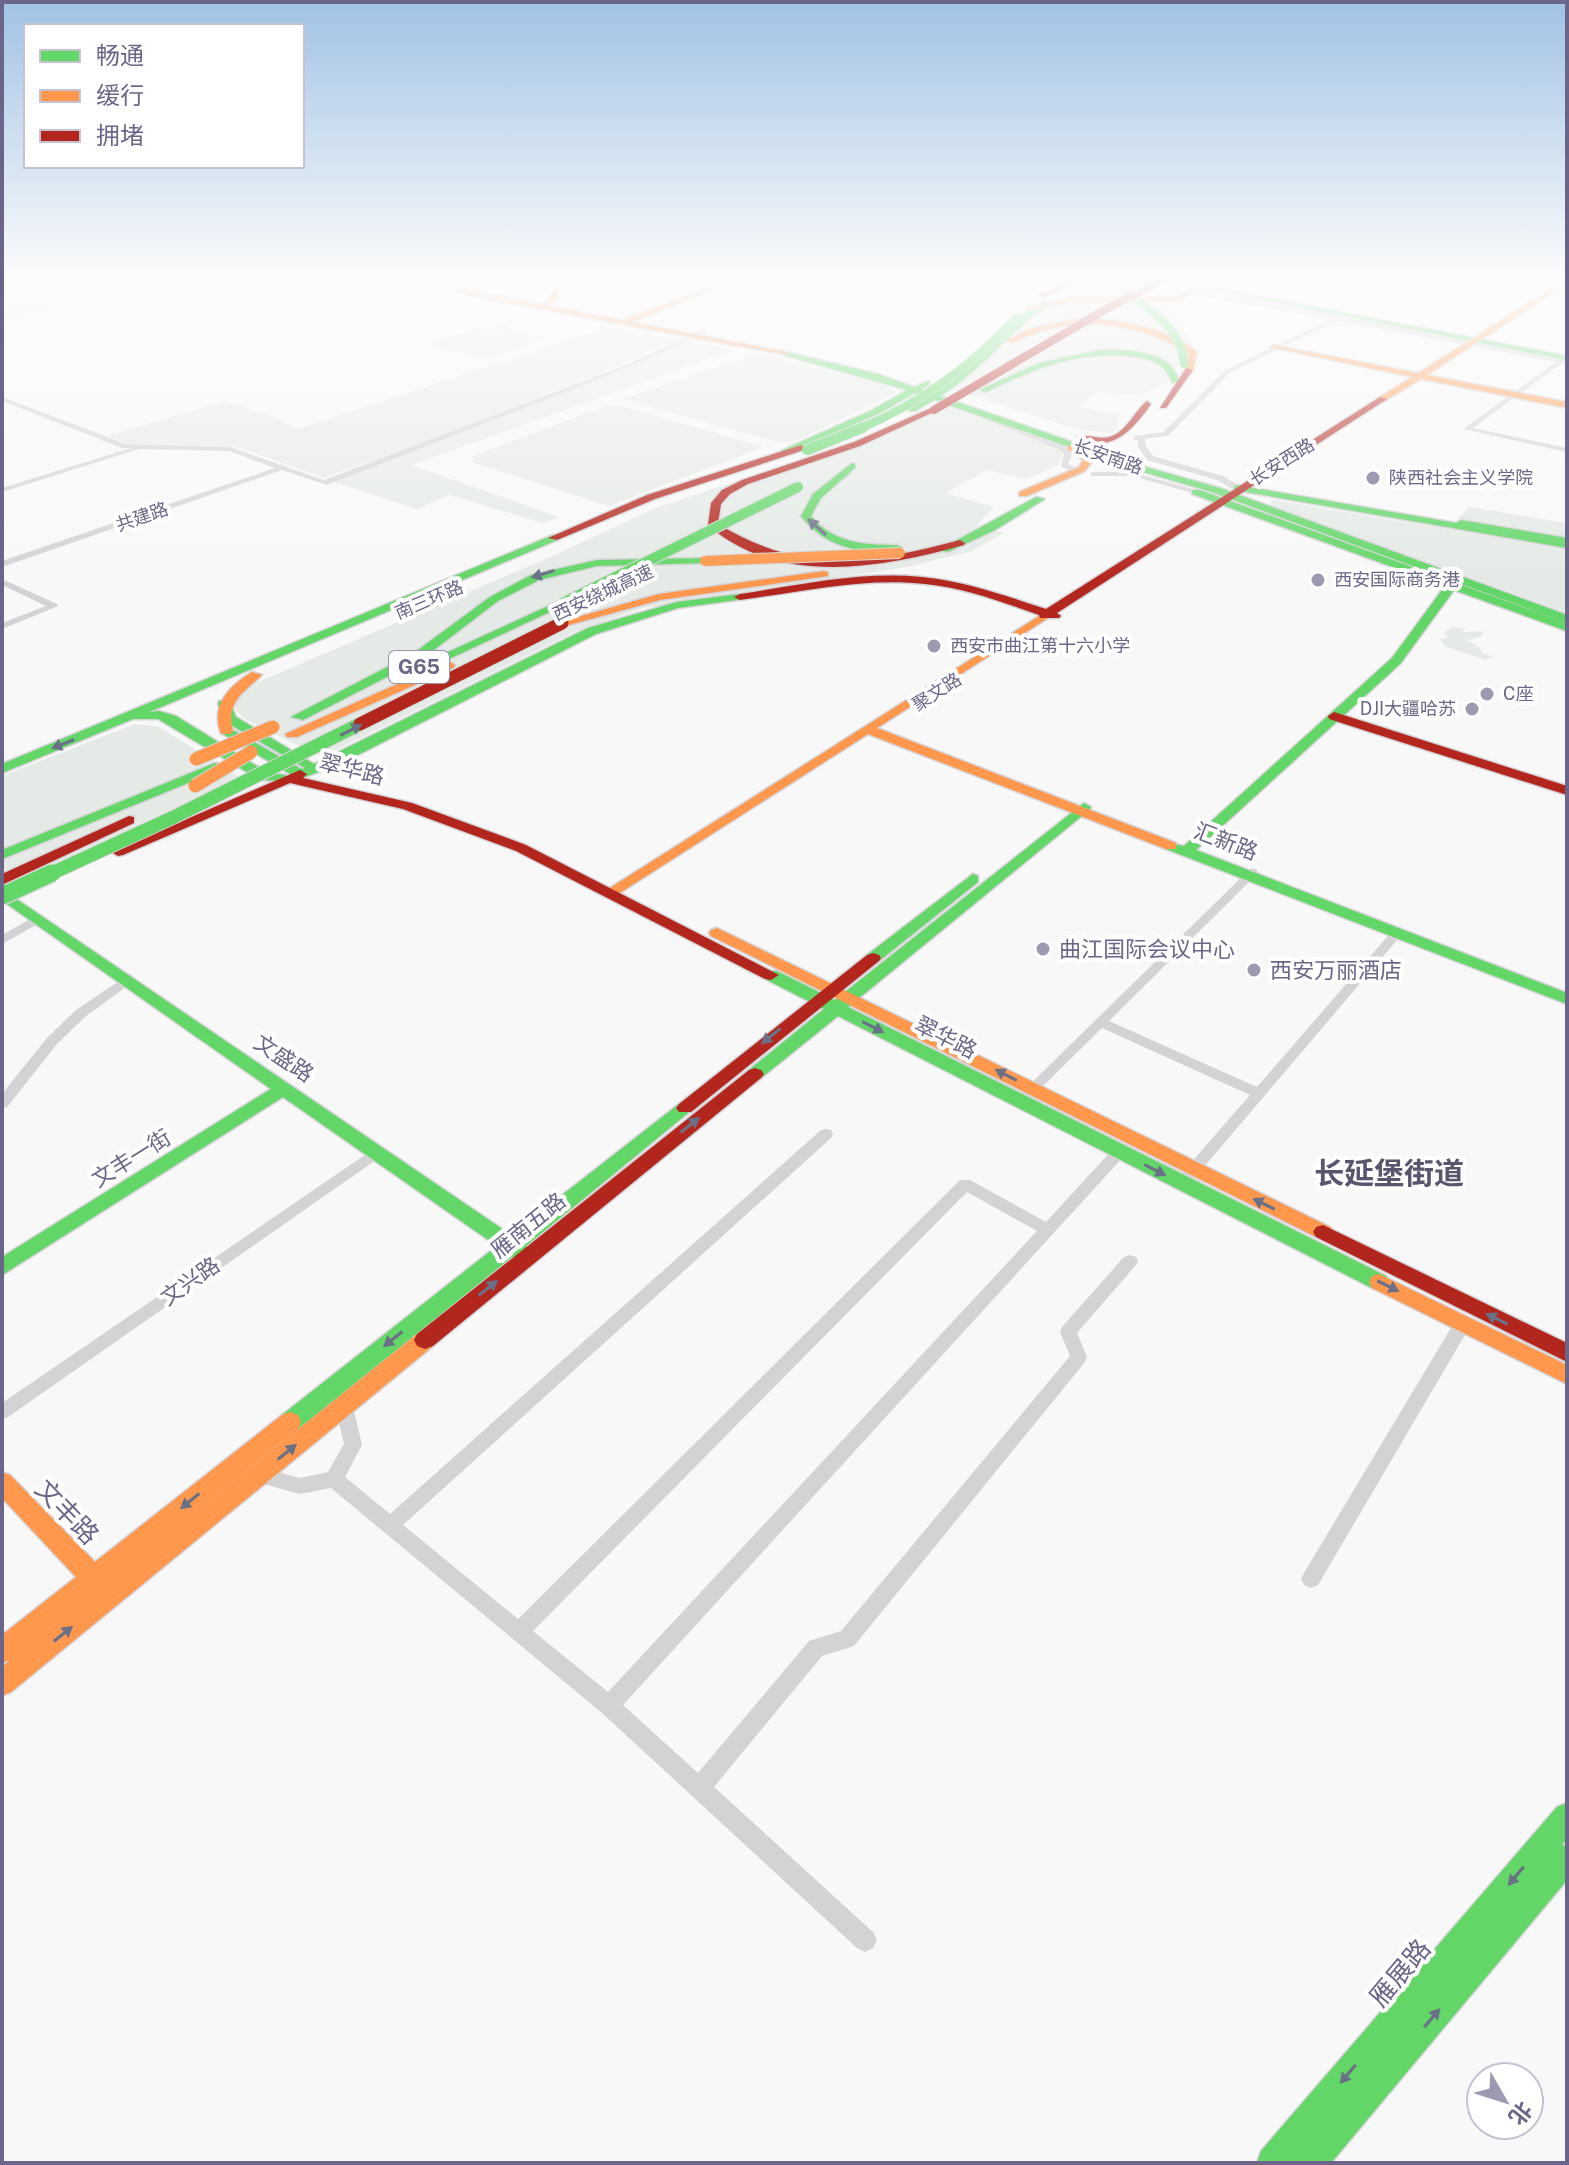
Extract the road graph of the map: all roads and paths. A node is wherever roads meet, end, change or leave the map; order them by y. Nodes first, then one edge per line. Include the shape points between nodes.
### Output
1 (597, 378) edge
2 (873, 378) edge
3 (887, 378) edge
4 (943, 378) edge
5 (944, 378) edge
6 (951, 378) edge
7 (963, 378) edge
8 (964, 378) edge
9 (1013, 378) edge
10 (1016, 378) edge
11 (1173, 378) edge
12 (1221, 378) edge
13 (1423, 378) edge
14 (1430, 378) edge
15 (1538, 378) edge
16 (930, 394) junction
17 (1514, 395) junction
18 (2, 399) edge
19 (981, 402) junction
20 (1155, 405) junction
21 (1567, 405) edge
22 (144, 447) junction
23 (804, 449) junction
24 (1567, 450) edge
25 (753, 466) junction
26 (852, 466) junction
27 (282, 468) junction
28 (1074, 469) dead end
29 (1094, 474) dead end
30 (2, 490) edge
31 (1229, 495) junction
32 (1031, 496) junction
33 (1312, 500) junction
34 (1278, 514) junction
35 (962, 539) junction
36 (1356, 542) junction
37 (1567, 543) edge
38 (895, 551) junction
39 (1376, 557) junction
40 (2, 564) edge
41 (2, 582) edge
42 (1452, 585) junction
43 (1052, 615) junction
44 (1567, 619) edge
45 (2, 626) edge
46 (1567, 627) edge
47 (164, 703) junction
48 (224, 704) junction
49 (1334, 716) junction
50 (298, 717) junction
51 (110, 725) junction
52 (874, 729) junction
53 (226, 731) junction
54 (251, 752) junction
55 (2, 769) edge
56 (294, 776) junction
57 (1567, 791) edge
58 (1075, 806) junction
59 (2, 839) edge
60 (1190, 848) junction
61 (2, 855) edge
62 (1251, 874) junction
63 (2, 880) edge
64 (621, 892) junction
65 (5, 901) edge
66 (39, 918) junction
67 (1397, 933) junction
68 (2, 940) edge
69 (128, 979) junction
70 (1567, 992) edge
71 (834, 998) junction
72 (1567, 999) edge
73 (1101, 1022) junction
74 (285, 1088) junction
75 (1258, 1093) junction
76 (1026, 1095) junction
77 (4, 1099) edge
78 (826, 1134) dead end
79 (378, 1151) junction
80 (1119, 1152) junction
81 (1194, 1169) junction
82 (1181, 1184) junction
83 (1048, 1230) junction
84 (510, 1245) junction
85 (527, 1257) junction
86 (1130, 1261) dead end
87 (2, 1267) edge
88 (1463, 1323) junction
89 (1567, 1353) edge
90 (1567, 1375) edge
91 (344, 1406) junction
92 (2, 1412) edge
93 (259, 1475) junction
94 (334, 1479) junction
95 (2, 1482) edge
96 (390, 1525) junction
97 (94, 1578) junction
98 (1311, 1579) dead end
99 (519, 1632) junction
100 (2, 1651) edge
101 (2, 1683) edge
102 (609, 1706) junction
103 (699, 1788) junction
104 (1567, 1817) edge
105 (1567, 1858) edge
106 (865, 1940) dead end
107 (1273, 2163) edge
108 (1310, 2163) edge

1 - 27 street via 324,483
2 - 16 main road, 长安南路
3 - 16 main road, 长安南路
4 - 23 main road, 南三环路, bridge via 884,413
5 - 16 main road
6 - 23 main road, 南三环路, bridge via 884,418
7 - 16 main road, 西安绕城高速 / G65, bridge
8 - 16 main road, bridge
9 - 19 main road, 西安绕城高速 / G65, bridge
10 - 19 main road
11 - 20 main road
12 - 31 street via 1165,434 1139,439 1150,458 1220,478
13 - 31 main road, 长安西路
14 - 17 main road
15 - 17 street
16 - 19 main road, 长安南路
16 - 25 main road via 823,447
16 - 35 main road, bridge via 857,444 726,492 716,503 713,525 745,548 812,563 903,559
16 - 50 main road, 西安绕城高速 / G65, bridge via 773,500 456,652
17 - 21 main road
17 - 24 street via 1467,429
18 - 22 street via 125,446
19 - 20 main road via 1104,442 1116,441
19 - 26 main road, 西安绕城高速 / G65
19 - 28 street via 980,416 1063,448 1068,454 1064,465
19 - 31 main road, 长安南路
19 - 31 main road, 长安南路 via 1136,467
19 - 32 main road via 1002,422 1081,452 1088,460 1082,469
20 - 31 main road via 1127,445 1132,454
22 - 27 street via 230,449
22 - 30 street
23 - 25 main road, 南三环路
25 - 47 main road, 南三环路 via 651,497
25 - 48 main road, 南三环路 via 268,668 245,680
38 -> 26 main road via 849,544 809,524 806,516 812,502
26 - 54 main road, 西安绕城高速 / G65 via 620,586
27 - 40 street, 共建路
29 - 31 street via 1132,474
31 - 32 main road via 1109,467 1091,468
31 - 33 main road, 长安南路
31 - 34 main road, 长安南路
31 - 39 main road
31 - 43 main road, 聚文路
32 - 35 main road
33 - 34 main road via 1266,502 1265,507
33 - 37 main road, 长安南路
34 - 36 main road, 长安南路
35 - 38 main road
65 -> 35 main road, bridge via 562,623 696,589 902,563
36 - 39 main road
36 - 44 main road, 长安南路
38 -> 50 main road, bridge via 620,562 558,570 514,585 409,661
39 - 42 main road
41 - 45 street via 54,606
42 - 46 main road
42 - 49 main road via 1396,661
43 - 52 main road, 聚文路
43 - 56 main road via 959,586 909,579 677,605 592,631 337,760
47 - 51 main road, 南三环路
47 - 53 main road
47 - 56 main road
48 - 53 main road via 220,714
48 - 56 main road via 231,719 307,763
49 - 57 main road
49 - 60 main road
50 - 59 main road, 西安绕城高速 / G65, bridge
51 -> 55 main road, 南三环路
51 - 56 main road via 159,715 265,777
52 - 58 main road, 汇新路
52 - 64 main road, 聚文路
53 - 56 main road
54 - 61 main road, 西安绕城高速 / G65, bridge
54 - 63 main road, bridge via 107,832
56 - 64 main road, 翠华路 via 466,826
56 - 65 main road
58 - 60 main road, 汇新路
58 - 62 main road, 汇新路
58 - 71 main road, 雁南五路
60 - 62 main road, 汇新路
62 - 67 main road, 汇新路
62 - 70 main road, 汇新路
62 - 73 street
64 - 71 main road, 翠华路
65 - 66 main road, 文盛路
66 - 68 street
66 - 69 main road, 文盛路
67 - 72 main road, 汇新路
67 - 75 street
69 - 74 main road, 文盛路
69 - 77 street via 52,1041
71 - 76 main road, 翠华路
71 -> 84 main road, 雁南五路
85 -> 71 main road, 雁南五路
73 - 75 street
73 - 76 street
74 - 79 main road, 文盛路
74 - 87 main road, 文丰一街
75 - 81 street
76 - 80 main road, 翠华路
76 - 81 main road, 翠华路
78 - 96 street
79 - 84 main road, 文盛路
79 - 92 street, 文兴路
80 -> 82 main road, 翠华路
80 - 83 street
81 - 82 street
89 -> 81 main road, 翠华路
82 -> 88 main road, 翠华路
83 - 99 street via 965,1184
83 - 102 street
84 - 85 main road, 文盛路
84 -> 97 main road, 雁南五路
91 -> 85 main road, 雁南五路
86 - 103 street via 1068,1332 1079,1357 847,1639 816,1648
88 - 90 main road, 翠华路
88 - 98 street
93 -> 91 main road, 雁南五路
91 - 94 street via 353,1445
93 - 94 street via 300,1486
101 -> 93 main road, 雁南五路
94 - 96 street
95 - 97 main road, 文丰路
96 - 99 street
97 - 100 main road, 雁南五路
99 - 102 street
102 - 103 street
103 - 106 street
104 -> 107 main road, 雁展路
108 -> 105 main road

